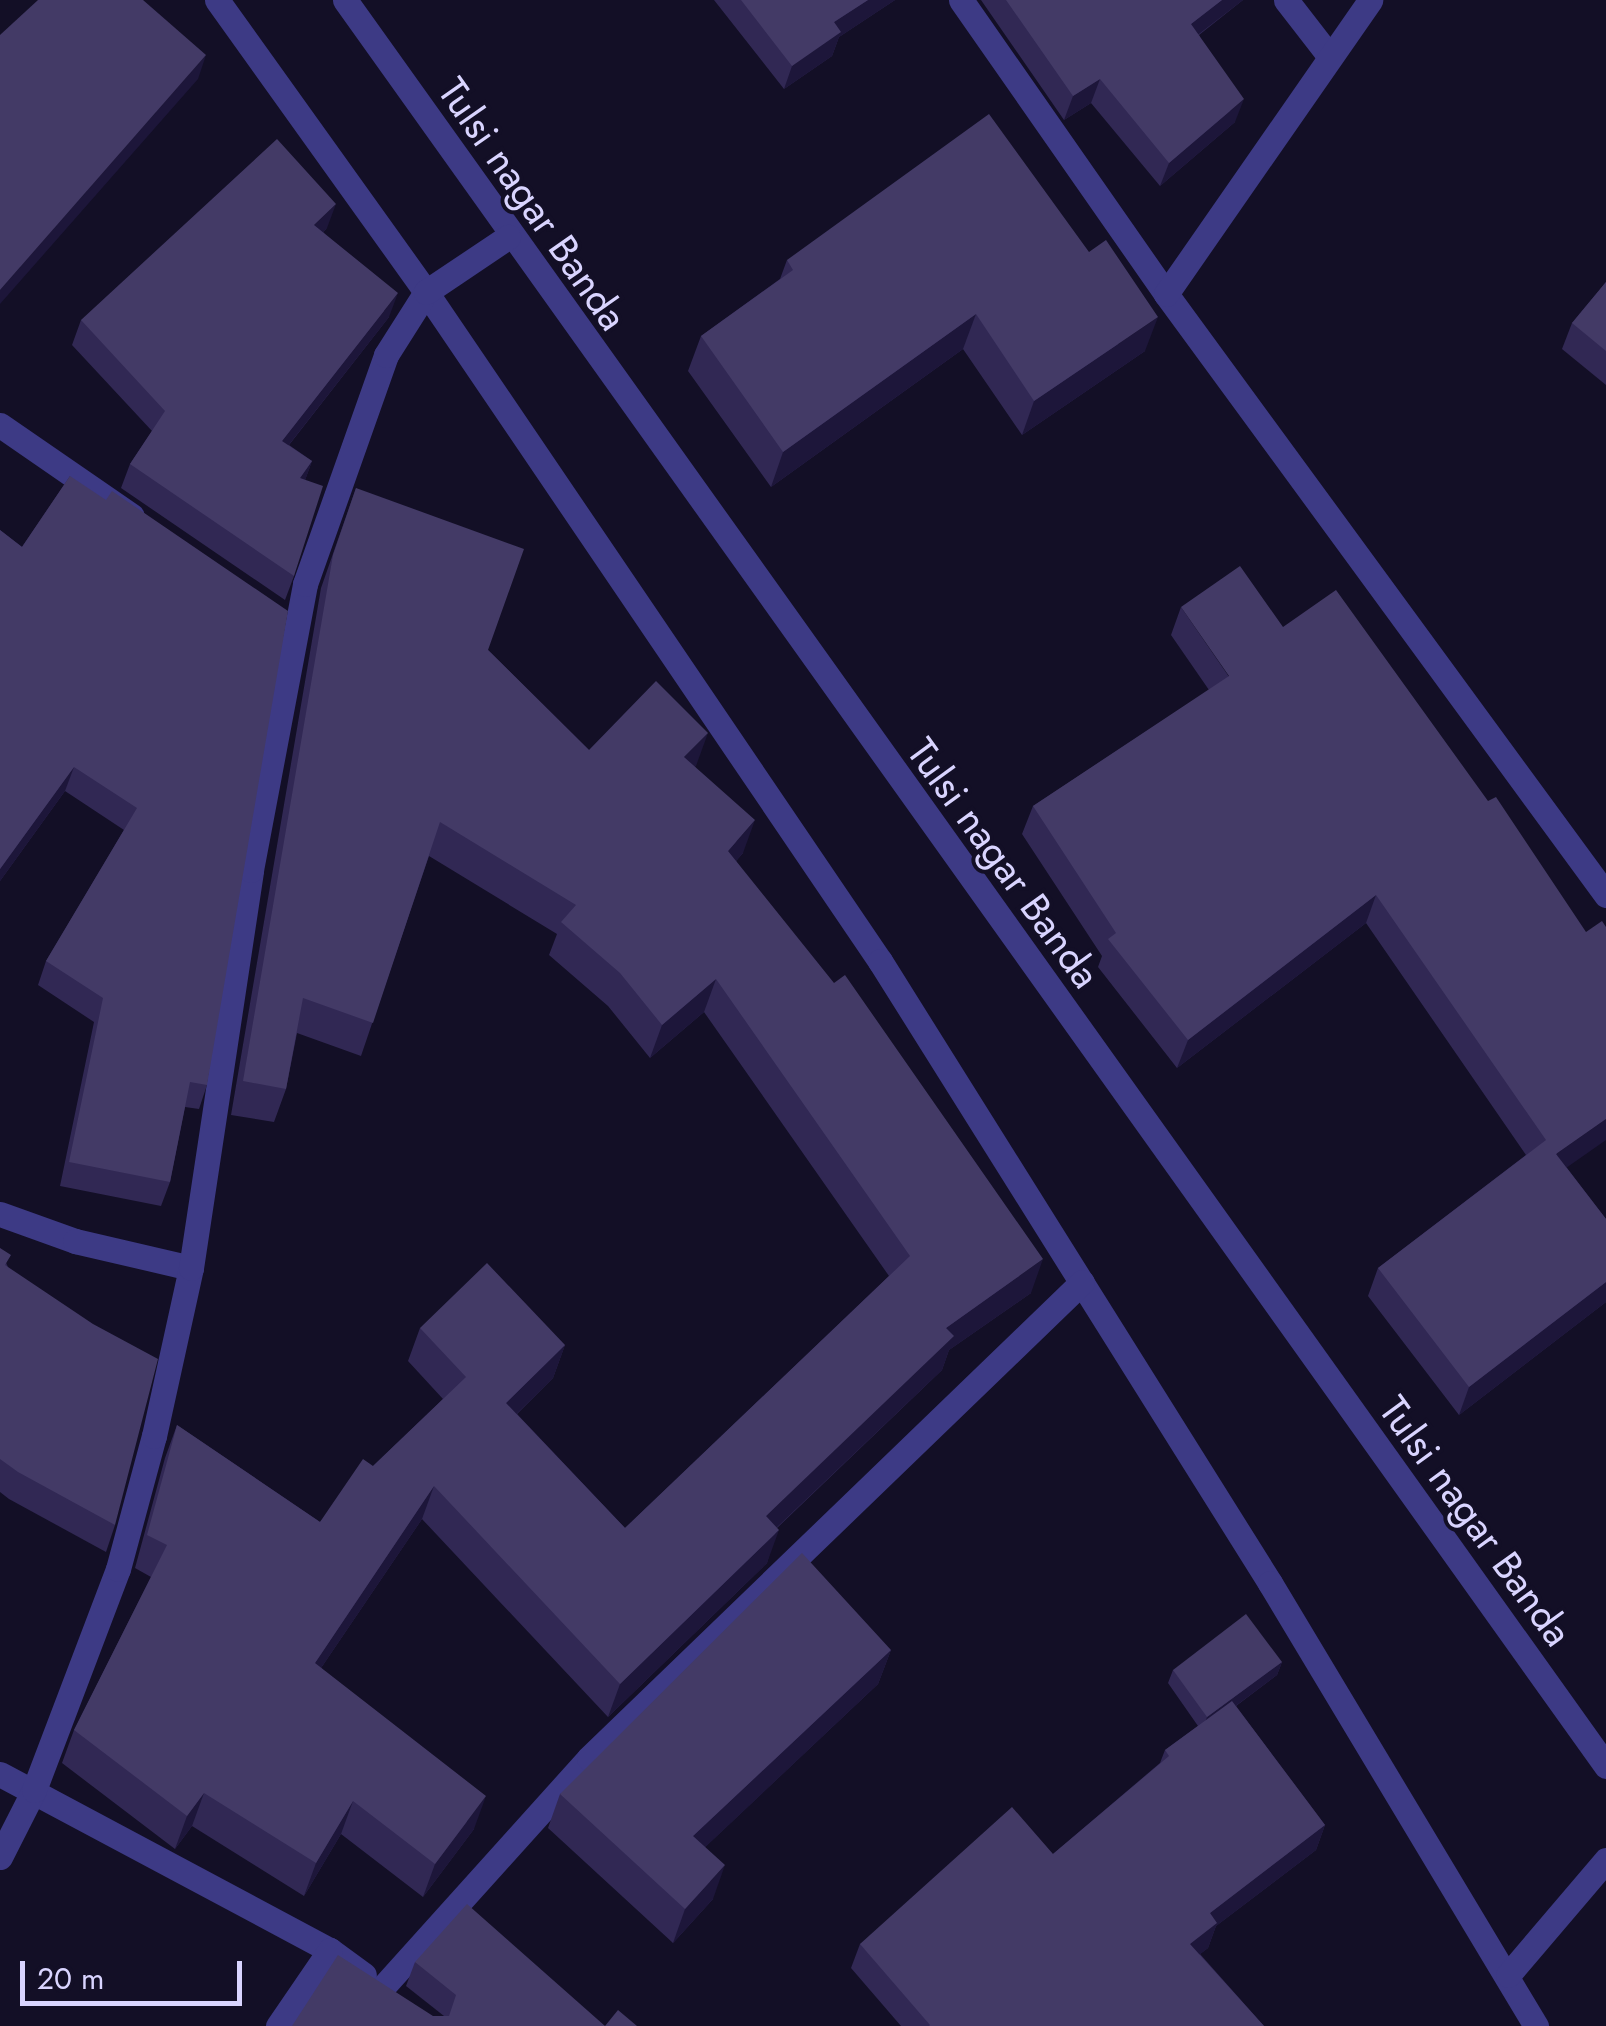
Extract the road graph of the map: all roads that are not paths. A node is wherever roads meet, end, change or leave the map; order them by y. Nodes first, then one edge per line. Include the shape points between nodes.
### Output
1 (218, 0) edge
2 (345, 0) edge
3 (961, 0) edge
4 (1286, 0) edge
5 (1370, 0) edge
6 (1330, 57) junction
7 (508, 237) junction
8 (426, 292) junction
9 (1166, 294) junction
10 (2, 432) edge
11 (150, 529) edge
12 (264, 606) edge
13 (296, 628) junction
14 (1606, 896) edge
15 (0, 1214) edge
16 (191, 1268) junction
17 (1082, 1282) junction
18 (1606, 1766) edge
19 (0, 1774) edge
20 (34, 1790) junction
21 (0, 1857) edge
22 (1606, 1860) edge
23 (330, 1950) junction
24 (1508, 1976) junction
25 (382, 1988) junction
26 (407, 2007) edge
27 (278, 2026) edge
28 (1536, 2026) edge

1 - 8 street
2 - 7 street, Tulsi nagar Banda
3 - 9 street
4 - 6 street
5 - 6 street
6 - 9 street
7 - 8 street
7 - 18 street, Tulsi nagar Banda
8 - 13 street via 386,355 304,584
8 - 17 street via 880,961
9 - 14 street
10 - 11 street
12 - 13 street
13 - 16 street via 251,870
15 - 16 street
16 - 20 street via 118,1569
17 - 24 street
17 - 25 street via 589,1758
19 - 20 street
20 - 21 street
20 - 23 street
22 - 24 street
23 - 25 street
23 - 27 street
24 - 28 street
25 - 26 street

